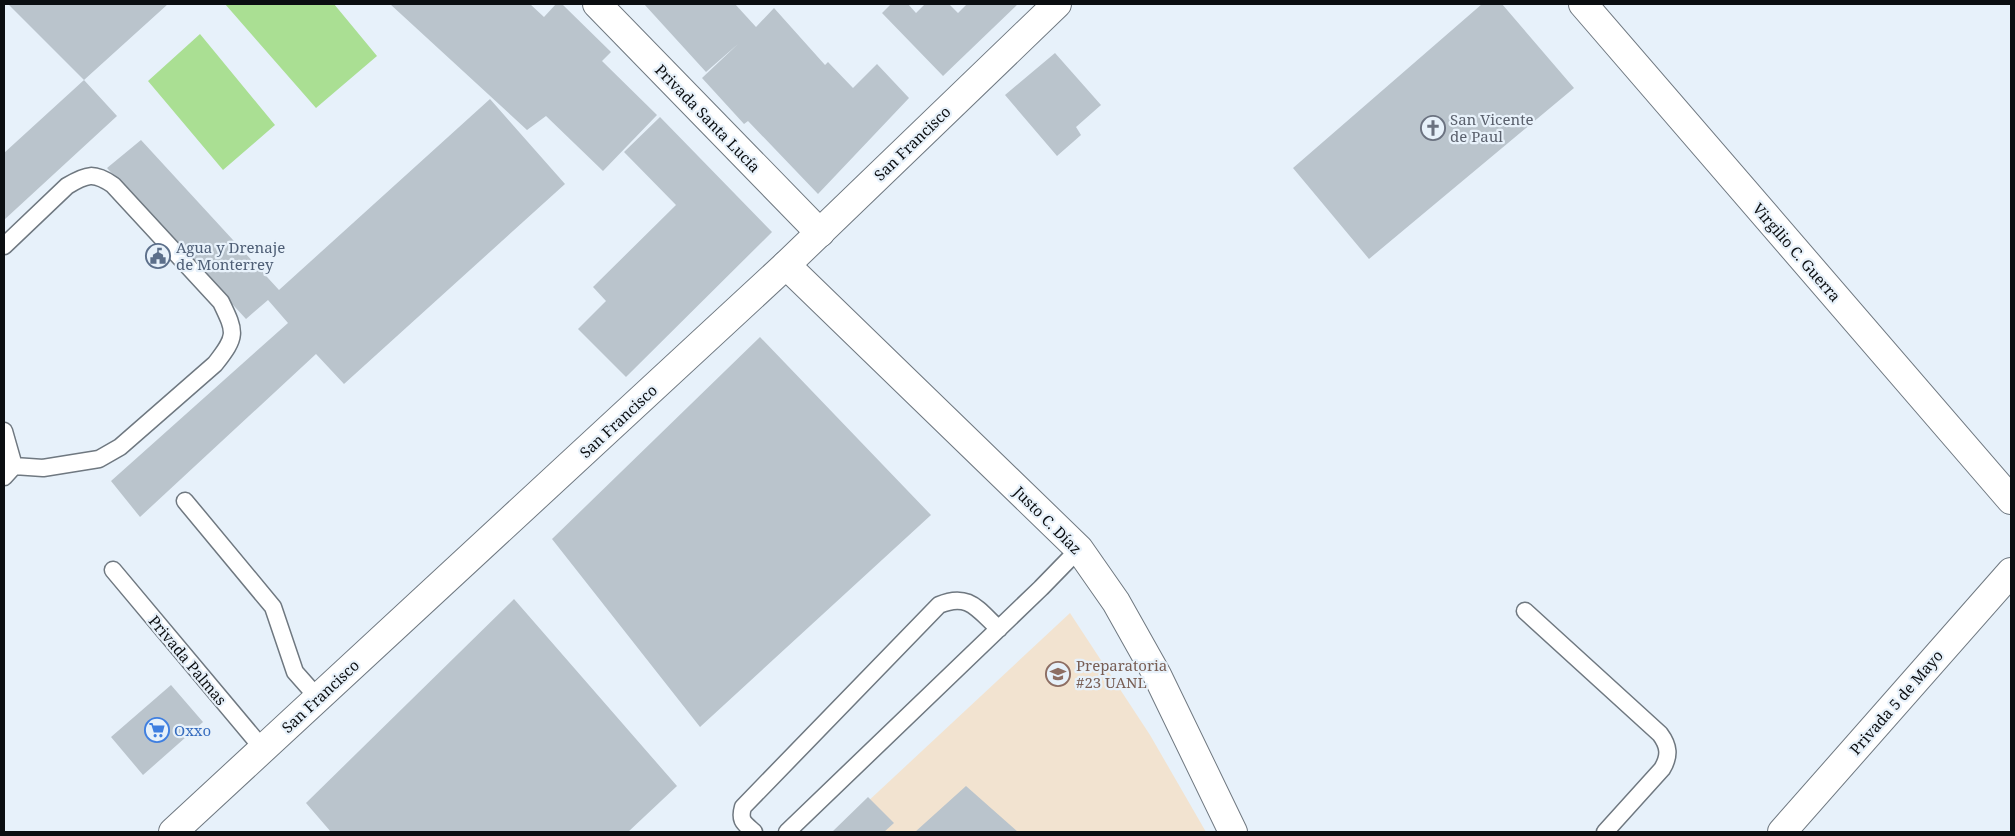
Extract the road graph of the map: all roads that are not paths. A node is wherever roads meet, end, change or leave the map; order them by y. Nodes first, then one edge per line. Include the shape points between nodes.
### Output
1 (597, 4) edge
2 (1583, 4) edge
3 (1050, 6) edge
4 (820, 233) junction
5 (4, 246) edge
6 (786, 266) junction
7 (4, 431) edge
8 (9, 472) edge
9 (2011, 500) edge
10 (185, 501) dead end
11 (1079, 549) junction
12 (113, 570) dead end
13 (2011, 572) edge
14 (1524, 610) dead end
15 (999, 629) junction
16 (318, 698) junction
17 (263, 749) junction
18 (173, 832) edge
19 (754, 832) edge
20 (787, 832) edge
21 (1234, 832) edge
22 (1605, 832) edge
23 (1782, 832) edge

1 - 4 street, Privada Santa Lucía
2 - 9 street, Virgilio C. Guerra
3 - 4 street, San Francisco
4 - 6 street, San Francisco
5 - 8 lane via 67,186 79,178 93,175 102,178 113,185 221,302 233,335 215,364 120,447 99,459
6 - 11 street, Justo C. Díaz
6 - 16 street, San Francisco
7 - 8 lane
10 - 16 lane via 273,607 295,672
11 - 15 lane
11 - 21 street, Justo C. Díaz via 1116,602 1157,675
12 - 17 lane, Privada Palmas
13 - 23 street, Privada 5 de Mayo
14 - 22 lane via 1666,742 1667,761 1662,769
15 - 19 lane via 968,602 953,599 939,605 743,807 742,821
15 - 20 lane
16 - 17 street, San Francisco
17 - 18 street, San Francisco

